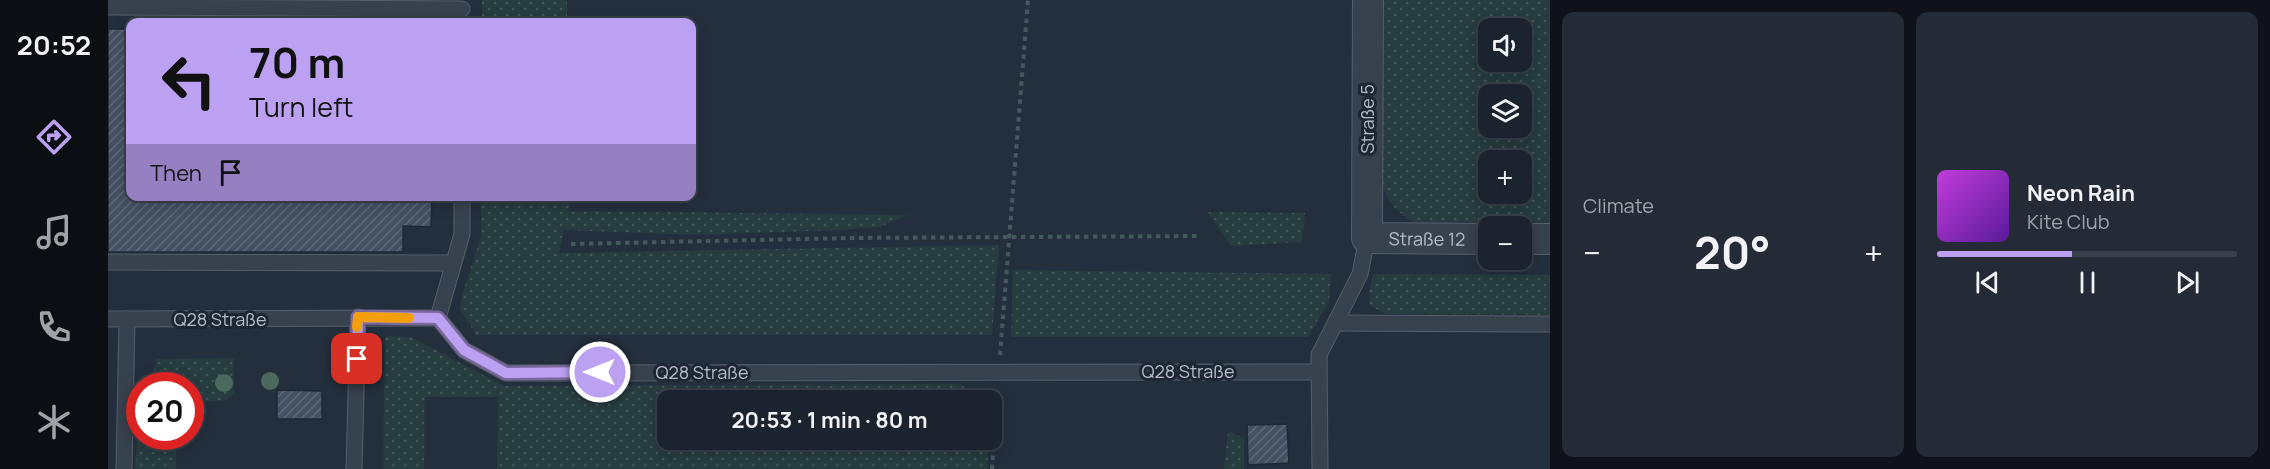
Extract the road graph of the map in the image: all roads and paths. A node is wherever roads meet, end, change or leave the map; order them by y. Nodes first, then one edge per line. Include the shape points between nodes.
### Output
1 (1028, 0) edge
2 (1368, 0) edge
3 (108, 7) edge
4 (462, 10) edge
5 (462, 201) edge
6 (1009, 236) junction
7 (1199, 236) dead end
8 (1367, 238) junction
9 (1478, 239) edge
10 (1532, 239) edge
11 (1550, 239) edge
12 (571, 244) dead end
13 (108, 262) edge
14 (453, 263) junction
15 (358, 317) junction
16 (438, 318) junction
17 (108, 320) edge
18 (127, 320) junction
19 (1337, 323) junction
20 (1550, 324) edge
21 (998, 371) junction
22 (1318, 372) junction
23 (124, 469) edge
24 (354, 469) edge
25 (992, 469) edge
26 (1320, 469) edge

1 - 6 path
2 - 8 street, Straße 5
3 - 4 lane
5 - 14 lane via 462,234
6 - 7 path
6 - 12 path
6 - 21 path
8 - 9 street, Straße 12
8 - 19 lane via 1360,274
10 - 11 street
13 - 14 lane
14 - 16 lane
15 - 16 lane, Q28 Straße
15 - 18 lane, Q28 Straße
15 - 24 lane
16 - 21 lane, Q28 Straße via 464,350 506,373
17 - 18 lane, Q28 Straße
18 - 23 lane
19 - 20 lane
19 - 22 lane via 1320,355
21 - 22 lane, Q28 Straße
21 - 25 path
22 - 26 lane

